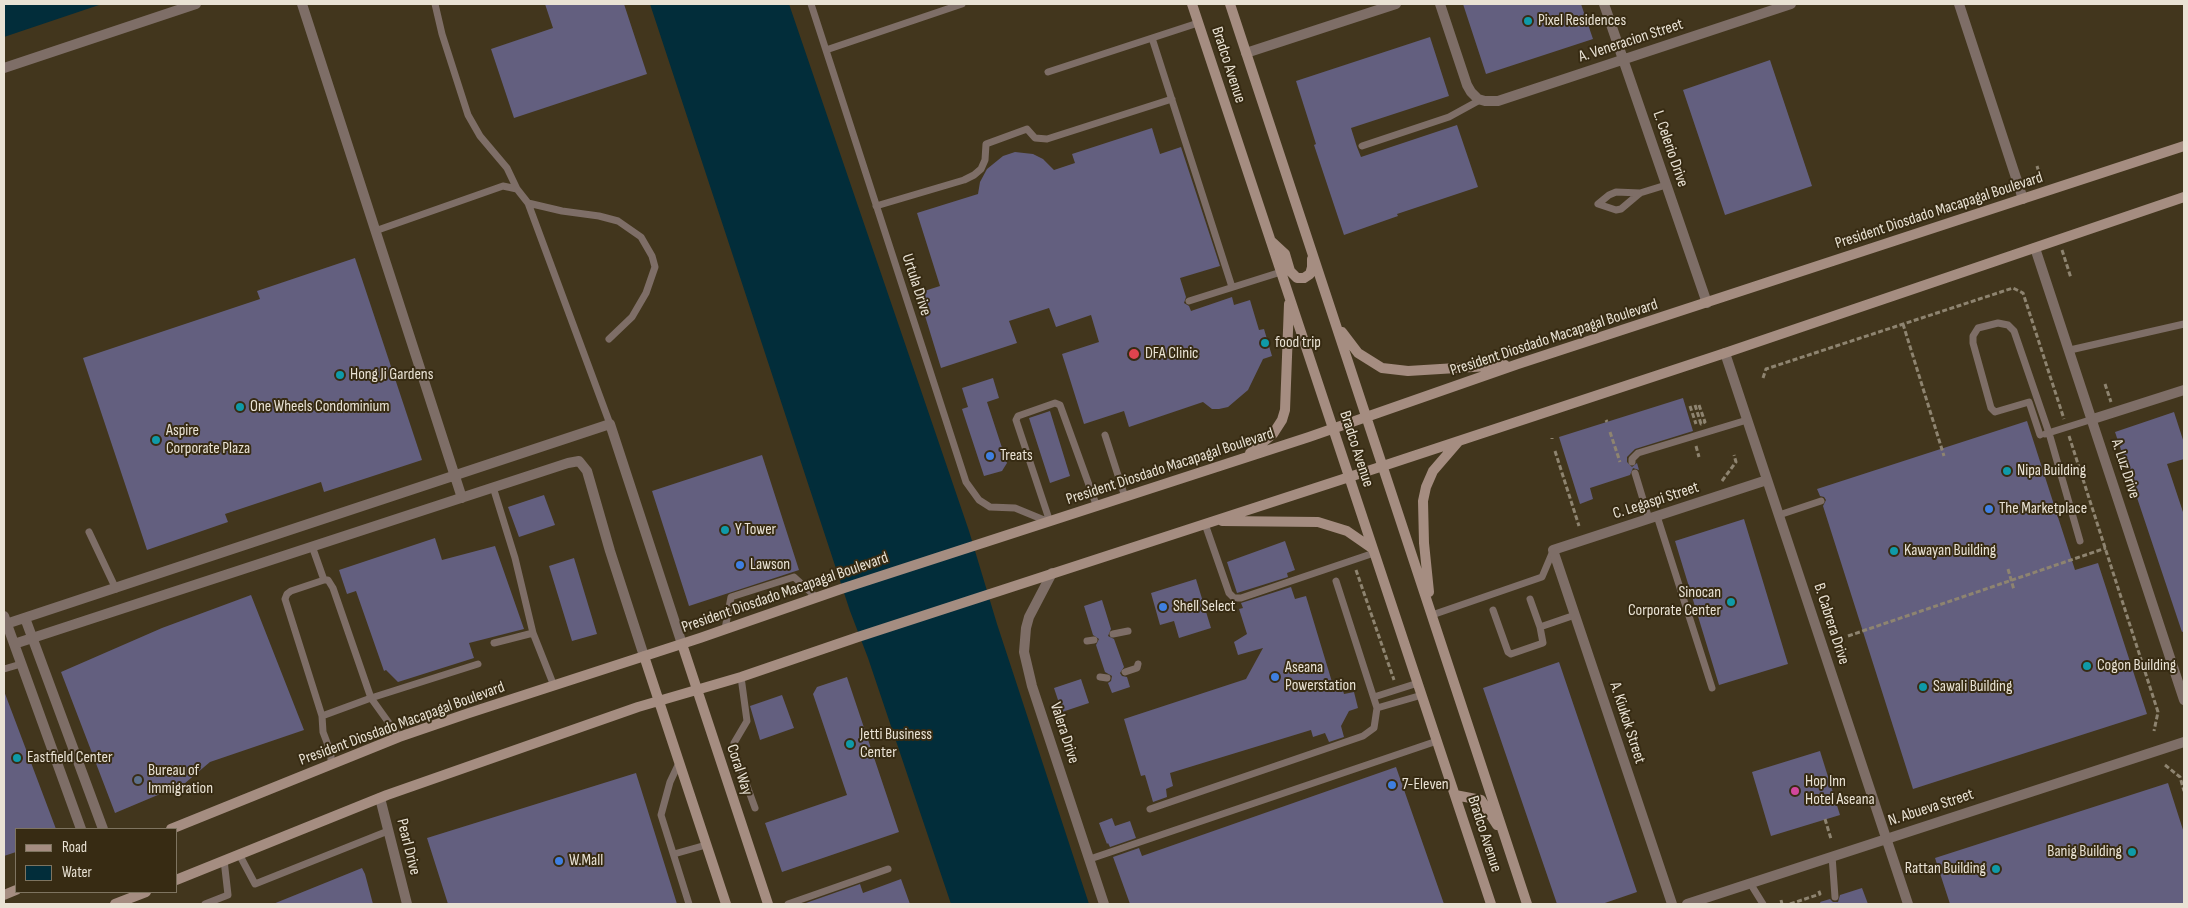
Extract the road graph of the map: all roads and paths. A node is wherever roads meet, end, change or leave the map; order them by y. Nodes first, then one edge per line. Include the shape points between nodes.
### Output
1 (196, 4) edge
2 (302, 4) edge
3 (435, 4) edge
4 (810, 4) edge
5 (962, 4) edge
6 (1192, 4) edge
7 (1230, 4) edge
8 (1396, 4) edge
9 (1440, 4) edge
10 (1604, 4) edge
11 (1791, 4) edge
12 (1959, 4) edge
13 (1198, 23) junction
14 (1152, 38) junction
15 (826, 50) junction
16 (1246, 53) junction
17 (1624, 60) junction
18 (4, 68) edge
19 (1048, 72) dead end
20 (1172, 99) junction
21 (1480, 100) junction
22 (1362, 146) dead end
23 (2184, 146) edge
24 (1666, 185) junction
25 (517, 189) junction
26 (1640, 193) junction
27 (2184, 197) edge
28 (2023, 199) junction
29 (528, 203) junction
30 (876, 206) junction
31 (375, 231) junction
32 (2059, 240) junction
33 (1271, 241) junction
34 (1310, 248) junction
35 (2036, 248) junction
36 (1281, 272) junction
37 (2071, 278) dead end
38 (1232, 287) junction
39 (1290, 298) junction
40 (1189, 301) dead end
41 (1707, 303) junction
42 (1335, 322) junction
43 (1903, 324) junction
44 (2184, 324) edge
45 (609, 340) dead end
46 (2070, 350) junction
47 (1725, 353) junction
48 (1518, 364) junction
49 (1763, 378) dead end
50 (2105, 384) dead end
51 (2184, 390) edge
52 (2037, 399) junction
53 (2029, 402) junction
54 (1690, 406) dead end
55 (2114, 412) junction
56 (1366, 417) junction
57 (2093, 419) junction
58 (1748, 420) junction
59 (610, 424) junction
60 (2066, 427) junction
61 (1333, 428) junction
62 (1698, 430) dead end
63 (1610, 432) dead end
64 (2049, 433) junction
65 (1105, 434) dead end
66 (1461, 440) junction
67 (1555, 451) dead end
68 (1734, 454) dead end
69 (1944, 456) dead end
70 (1244, 458) junction
71 (1632, 462) dead end
72 (1382, 466) junction
73 (1622, 468) dead end
74 (1635, 473) dead end
75 (455, 476) junction
76 (1349, 477) junction
77 (1767, 480) junction
78 (1722, 481) dead end
79 (493, 487) junction
80 (462, 498) junction
81 (1125, 498) junction
82 (1821, 501) dead end
83 (1097, 507) junction
84 (1779, 515) junction
85 (1653, 517) junction
86 (1050, 522) junction
87 (1209, 522) junction
88 (1579, 526) dead end
89 (89, 532) dead end
90 (2080, 541) dead end
91 (312, 546) junction
92 (2106, 548) junction
93 (1553, 550) junction
94 (1374, 551) junction
95 (1353, 560) junction
96 (2008, 569) dead end
97 (1052, 573) junction
98 (324, 580) junction
99 (1336, 581) dead end
100 (116, 589) junction
101 (2014, 590) dead end
102 (816, 598) junction
103 (1530, 599) dead end
104 (1493, 610) dead end
105 (1432, 614) junction
106 (1575, 615) junction
107 (25, 618) junction
108 (5, 620) edge
109 (1540, 627) junction
110 (725, 629) junction
111 (1128, 630) dead end
112 (533, 633) junction
113 (1112, 634) dead end
114 (1848, 636) dead end
115 (32, 638) junction
116 (494, 643) dead end
117 (14, 644) junction
118 (682, 644) junction
119 (644, 656) junction
120 (21, 664) junction
121 (478, 664) dead end
122 (1138, 664) dead end
123 (4, 669) edge
124 (1125, 672) dead end
125 (741, 677) junction
126 (1418, 683) junction
127 (554, 686) junction
128 (1712, 688) dead end
129 (697, 689) junction
130 (1397, 690) junction
131 (1422, 695) junction
132 (1374, 697) junction
133 (371, 698) junction
134 (659, 700) junction
135 (2184, 700) edge
136 (1377, 708) junction
137 (322, 716) junction
138 (2154, 731) dead end
139 (399, 738) junction
140 (1437, 741) junction
141 (2184, 742) edge
142 (680, 763) junction
143 (331, 764) junction
144 (2165, 766) dead end
145 (2184, 791) edge
146 (1455, 795) junction
147 (380, 798) junction
148 (754, 808) dead end
149 (1150, 809) dead end
150 (1825, 819) dead end
151 (81, 828) edge
152 (102, 828) edge
153 (173, 828) edge
154 (388, 831) junction
155 (1506, 839) junction
156 (1831, 839) dead end
157 (1886, 839) junction
158 (706, 844) junction
159 (239, 854) junction
160 (674, 854) junction
161 (1832, 856) junction
162 (1090, 859) junction
163 (224, 860) junction
164 (888, 869) dead end
165 (178, 879) edge
166 (1750, 883) junction
167 (1818, 889) dead end
168 (144, 893) edge
169 (1835, 897) dead end
170 (1712, 900) edge
171 (128, 902) edge
172 (798, 903) edge
173 (1801, 903) edge
174 (115, 904) edge
175 (205, 904) edge
176 (407, 904) edge
177 (689, 904) edge
178 (726, 904) edge
179 (768, 904) edge
180 (788, 904) edge
181 (1104, 904) edge
182 (1491, 904) edge
183 (1527, 904) edge
184 (1672, 904) edge
185 (1687, 904) edge
186 (1763, 904) edge
187 (1790, 904) edge
188 (1908, 904) edge

1 - 18 street
2 - 31 street
3 - 25 lane via 468,115 480,136 507,168
4 - 15 lane, Urtula Drive
5 - 15 lane
6 - 13 main road, Bradco Avenue
7 - 16 main road, Bradco Avenue
8 - 16 street
9 - 21 street via 1467,86
10 - 17 street, L. Celerio Drive
11 - 17 street, A. Veneracion Street
12 - 28 street
13 - 14 lane
13 - 33 main road, Bradco Avenue
14 - 19 lane
14 - 20 lane
15 - 30 lane, Urtula Drive
16 - 34 main road, Bradco Avenue
17 - 21 street, A. Veneracion Street via 1498,101
17 - 24 street, L. Celerio Drive
20 - 30 lane via 1047,139 1035,138 1027,129 986,144 985,160 974,175
20 - 38 lane
21 - 22 lane via 1449,117
23 - 28 main road, President Diosdado Macapagal Boulevard
24 - 26 lane
24 - 41 street, L. Celerio Drive
25 - 29 lane
25 - 31 lane via 503,186
26 - 26 lane via 1616,192 1598,204 1621,209
27 - 32 main road
28 - 41 main road, President Diosdado Macapagal Boulevard
29 - 45 lane via 599,216 618,222 641,237 655,267 646,294 632,317
29 - 59 lane
30 - 86 lane, Urtula Drive via 966,482 978,500 990,507 1015,508
31 - 75 street
32 - 35 main road
32 - 37 path
33 - 34 main road via 1285,254 1291,273 1300,279 1311,272
33 - 36 main road, Bradco Avenue
34 - 42 main road, Bradco Avenue
35 - 46 street, A. Luz Drive
35 - 47 main road
36 - 38 lane
36 - 39 main road, Bradco Avenue
38 - 40 lane
39 - 61 main road, Bradco Avenue
39 - 70 main road via 1285,410 1273,434
41 - 48 main road, President Diosdado Macapagal Boulevard
42 - 48 main road via 1358,353 1382,368 1415,370
42 - 56 main road, Bradco Avenue
43 - 49 path via 1766,369
43 - 60 path via 2013,288 2023,293
43 - 69 path
44 - 46 lane
46 - 57 street, A. Luz Drive
47 - 58 street, B. Cabrera Drive
47 - 66 main road
48 - 56 main road, President Diosdado Macapagal Boulevard
50 - 55 path
51 - 55 street
52 - 53 lane
52 - 53 lane via 2014,331 2008,324 1998,323 1978,328 1973,344 1992,411
52 - 64 lane
53 - 64 lane via 2039,436
54 - 62 path
55 - 57 street
56 - 61 main road, President Diosdado Macapagal Boulevard
56 - 72 main road, Bradco Avenue
57 - 60 lane
57 - 135 street, A. Luz Drive
58 - 71 lane via 1638,453
58 - 77 street, B. Cabrera Drive
59 - 75 street
59 - 118 street
60 - 64 lane
60 - 92 path
61 - 70 main road, President Diosdado Macapagal Boulevard
61 - 76 main road, Bradco Avenue
63 - 73 path
64 - 90 lane
65 - 81 lane
66 - 72 main road
66 - 105 main road via 1434,471 1426,487 1424,542
67 - 88 path
68 - 78 path via 1736,462
70 - 81 main road, President Diosdado Macapagal Boulevard
72 - 76 main road
72 - 105 main road, Bradco Avenue
74 - 85 lane
75 - 80 street
75 - 100 street
76 - 87 main road
76 - 94 main road, Bradco Avenue
77 - 84 street, B. Cabrera Drive
77 - 85 street, C. Legaspi Street
79 - 80 street
79 - 112 lane
79 - 119 street via 568,463 579,461 583,465
80 - 91 street
81 - 83 main road, President Diosdado Macapagal Boulevard
82 - 84 lane
83 - 86 main road, President Diosdado Macapagal Boulevard
83 - 86 lane via 1060,405 1055,402 1018,416 1016,420
84 - 157 street, B. Cabrera Drive
85 - 93 street, C. Legaspi Street
85 - 128 lane
86 - 102 main road, President Diosdado Macapagal Boulevard
87 - 94 main road via 1318,522 1347,531
87 - 95 lane via 1229,593 1234,598
87 - 97 main road
89 - 100 lane
91 - 98 lane
91 - 115 street
92 - 114 path
92 - 138 path via 2158,712
93 - 105 lane via 1542,577
93 - 106 street, A. Kiukok Street
94 - 95 lane
94 - 126 main road, Bradco Avenue
95 - 130 path
96 - 101 path
97 - 125 main road
97 - 162 street, Valera Drive via 1029,617 1024,652 1032,686
98 - 133 lane via 328,580 333,588
98 - 137 lane via 291,591 285,599
99 - 132 lane
100 - 107 street
102 - 110 main road, President Diosdado Macapagal Boulevard
102 - 110 lane via 794,576 731,597
103 - 109 lane
104 - 109 lane via 1511,654 1542,643
105 - 155 main road, Bradco Avenue
106 - 109 lane
106 - 184 street, A. Kiukok Street
107 - 108 street
107 - 115 street
108 - 117 street
110 - 118 main road, President Diosdado Macapagal Boulevard
111 - 113 lane
112 - 116 lane
112 - 127 lane
115 - 117 street
115 - 152 street
117 - 120 street
118 - 119 main road, President Diosdado Macapagal Boulevard
118 - 129 main road, Coral Way
119 - 127 main road, President Diosdado Macapagal Boulevard
119 - 134 main road
120 - 123 lane
120 - 151 street
121 - 133 lane
122 - 124 lane via 1137,668
125 - 129 main road
125 - 148 lane via 747,721 734,743 734,750
126 - 130 lane
126 - 131 main road, Bradco Avenue
127 - 139 main road, President Diosdado Macapagal Boulevard
129 - 134 main road
129 - 179 main road, Coral Way
130 - 132 lane
131 - 136 lane
131 - 140 main road, Bradco Avenue
132 - 136 lane
133 - 137 lane
133 - 139 lane
134 - 142 main road
134 - 147 main road
136 - 149 lane via 1374,728 1363,736
137 - 143 lane
139 - 143 main road, President Diosdado Macapagal Boulevard
140 - 146 main road, Bradco Avenue
140 - 162 lane
141 - 157 street, N. Abueva Street
142 - 158 main road
142 - 160 lane via 670,782 662,816
143 - 153 main road, President Diosdado Macapagal Boulevard
144 - 145 path via 2180,777
146 - 155 main road via 1481,800
146 - 182 main road, Bradco Avenue
147 - 154 street, Pearl Drive
147 - 159 main road
150 - 156 path
154 - 159 lane via 255,884
154 - 176 street, Pearl Drive
155 - 183 main road, Bradco Avenue
157 - 161 street, N. Abueva Street
157 - 188 street, B. Cabrera Drive
158 - 160 lane
158 - 178 main road
159 - 163 main road
160 - 177 lane
161 - 166 street, N. Abueva Street
161 - 169 lane
162 - 181 street, Valera Drive
163 - 165 main road
163 - 175 lane via 228,895
164 - 172 lane
166 - 170 street, N. Abueva Street
166 - 186 lane
167 - 173 path via 1820,894
168 - 171 main road
170 - 185 street, N. Abueva Street
171 - 174 main road
172 - 180 lane
173 - 187 path

